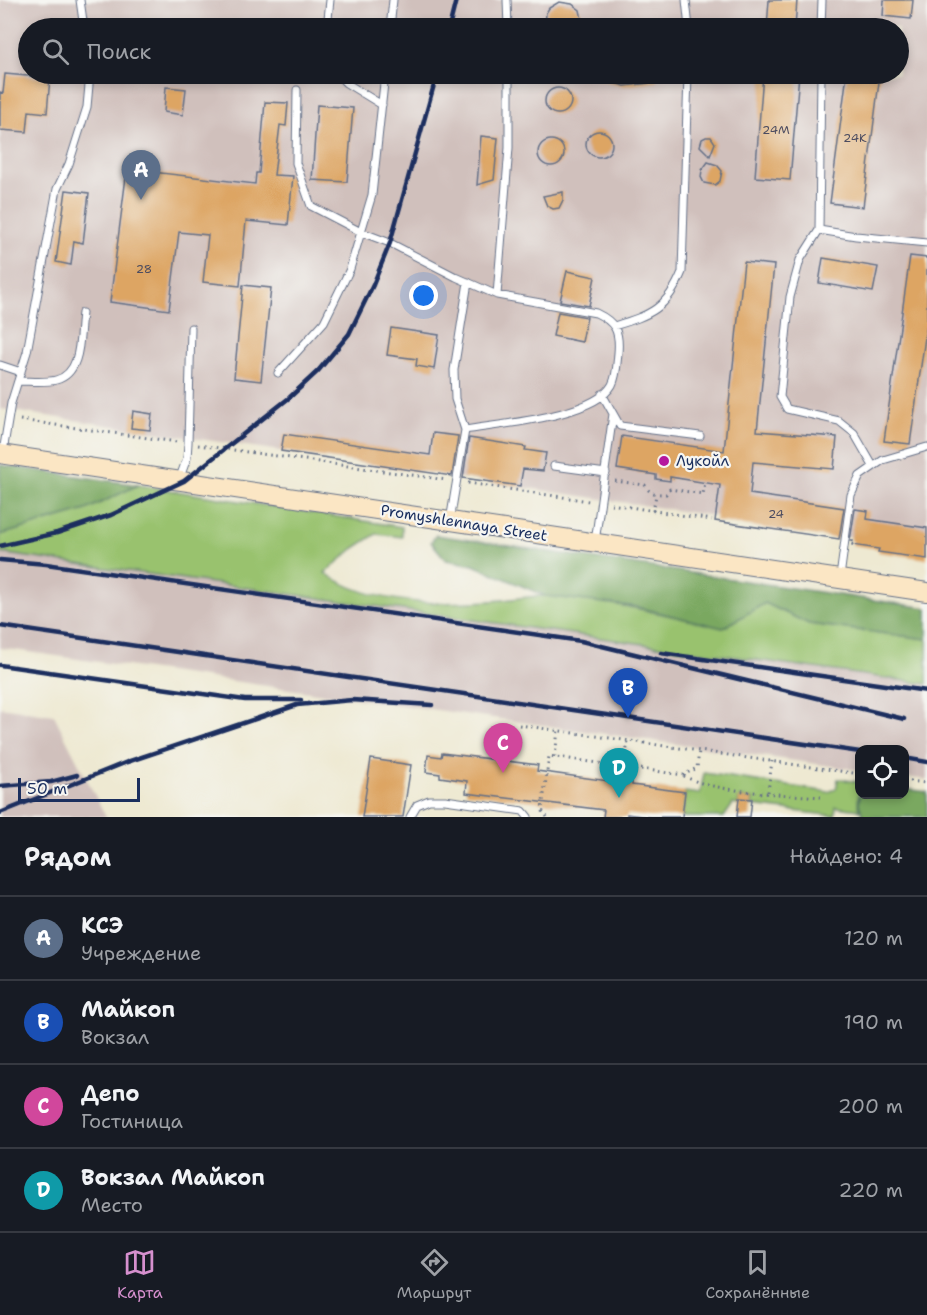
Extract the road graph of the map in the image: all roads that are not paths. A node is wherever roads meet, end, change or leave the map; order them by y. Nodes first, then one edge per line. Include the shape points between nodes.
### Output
1 (80, 0) edge
2 (330, 0) edge
3 (393, 0) edge
4 (507, 0) edge
5 (686, 0) edge
6 (822, 0) edge
7 (83, 18) edge
8 (328, 18) edge
9 (391, 18) edge
10 (508, 18) edge
11 (688, 18) edge
12 (821, 18) edge
13 (89, 84) edge
14 (348, 84) edge
15 (384, 84) edge
16 (509, 84) edge
17 (688, 84) edge
18 (821, 84) edge
19 (297, 90) dead end
20 (382, 105) junction
21 (819, 230) junction
22 (361, 232) junction
23 (927, 243) edge
24 (468, 282) junction
25 (497, 295) junction
26 (82, 313) dead end
27 (614, 326) junction
28 (191, 328) dead end
29 (0, 365) edge
30 (21, 372) junction
31 (278, 373) dead end
32 (18, 381) junction
33 (602, 394) junction
34 (614, 414) junction
35 (465, 430) junction
36 (700, 436) dead end
37 (927, 447) edge
38 (1, 454) edge
39 (554, 466) dead end
40 (873, 466) junction
41 (605, 476) junction
42 (179, 480) junction
43 (450, 521) junction
44 (595, 542) junction
45 (840, 579) junction
46 (927, 592) edge
47 (410, 817) edge
48 (528, 817) edge

1 - 7 lane
2 - 8 lane
3 - 9 lane
4 - 10 lane
5 - 11 lane
6 - 12 lane
13 - 30 lane via 87,107 57,189
14 - 20 lane
15 - 20 lane
16 - 25 lane via 509,148
17 - 27 lane via 682,272 675,291 659,307
18 - 21 lane
19 - 22 lane via 296,163 311,206
20 - 22 lane via 372,195
21 - 23 lane
21 - 40 lane via 800,260 790,297 780,397 787,409 839,421 854,433
22 - 24 lane
22 - 31 lane via 350,269 324,322
24 - 25 lane
24 - 35 lane via 454,370 455,399
25 - 27 lane via 596,313 610,319
26 - 32 lane via 76,364 65,376
27 - 33 lane via 618,332 616,373 612,385
28 - 42 lane via 187,458
29 - 30 lane
30 - 32 lane
32 - 38 lane
33 - 34 lane
33 - 35 lane via 576,410
34 - 36 lane via 620,426
34 - 41 lane
35 - 43 lane
37 - 40 lane
38 - 42 main road, Promyshlennaya Street
39 - 41 lane
40 - 45 lane via 860,476 850,495
41 - 44 lane
42 - 43 main road, Promyshlennaya Street
43 - 44 main road, Promyshlennaya Street
44 - 45 main road, Promyshlennaya Street
45 - 46 main road, Promyshlennaya Street
47 - 48 lane via 417,805 429,800 523,811

